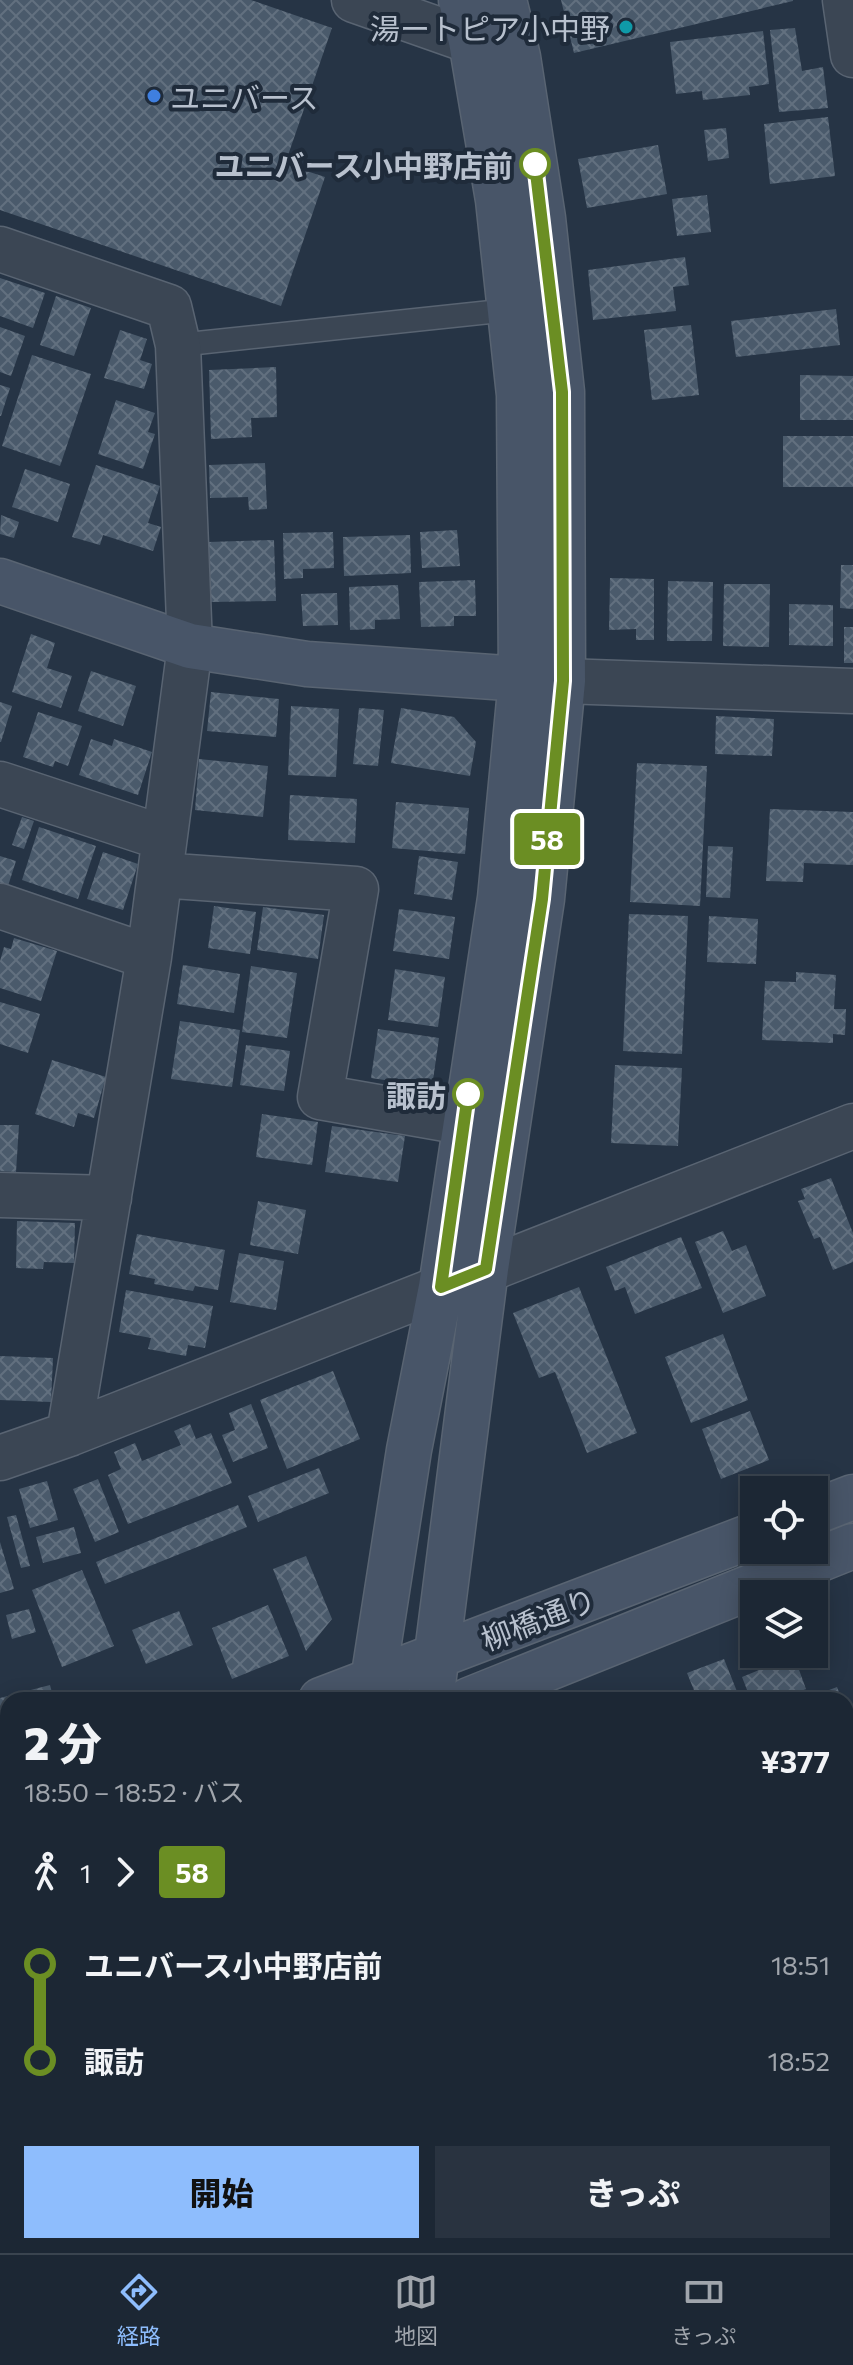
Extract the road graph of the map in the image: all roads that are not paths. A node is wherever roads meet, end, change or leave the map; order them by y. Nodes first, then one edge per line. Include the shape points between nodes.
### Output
1 (354, 0) edge
2 (504, 0) edge
3 (845, 0) edge
4 (466, 20) edge
5 (853, 55) edge
6 (518, 57) junction
7 (0, 249) edge
8 (510, 310) junction
9 (178, 345) junction
10 (0, 581) edge
11 (190, 646) junction
12 (542, 681) junction
13 (853, 691) edge
14 (0, 784) edge
15 (162, 857) junction
16 (0, 906) edge
17 (149, 957) junction
18 (463, 1122) junction
19 (853, 1126) edge
20 (0, 1195) edge
21 (109, 1198) junction
22 (486, 1269) junction
23 (441, 1287) junction
24 (69, 1434) junction
25 (0, 1458) edge
26 (853, 1497) edge
27 (828, 1507) edge
28 (740, 1541) edge
29 (853, 1546) edge
30 (433, 1679) edge
31 (371, 1690) edge
32 (489, 1692) edge

1 - 4 street
2 - 6 street
3 - 5 street
4 - 6 street
4 - 8 street via 498,200
6 - 12 street via 562,392
7 - 9 street via 169,307
8 - 9 lane
8 - 12 street
9 - 11 street
10 - 11 street
11 - 12 street via 307,664
11 - 15 street
12 - 13 street
12 - 18 street
12 - 22 street via 542,899
14 - 15 street
15 - 17 street
15 - 18 street via 356,889 320,1097
16 - 17 street
17 - 21 street
18 - 23 street
19 - 22 street
20 - 21 street
21 - 24 street
22 - 23 street
22 - 30 street
23 - 24 street
23 - 31 street
24 - 25 street
26 - 27 street
28 - 30 street, 柳橋通り
29 - 32 street, 柳橋通り
30 - 31 street, 柳橋通り

